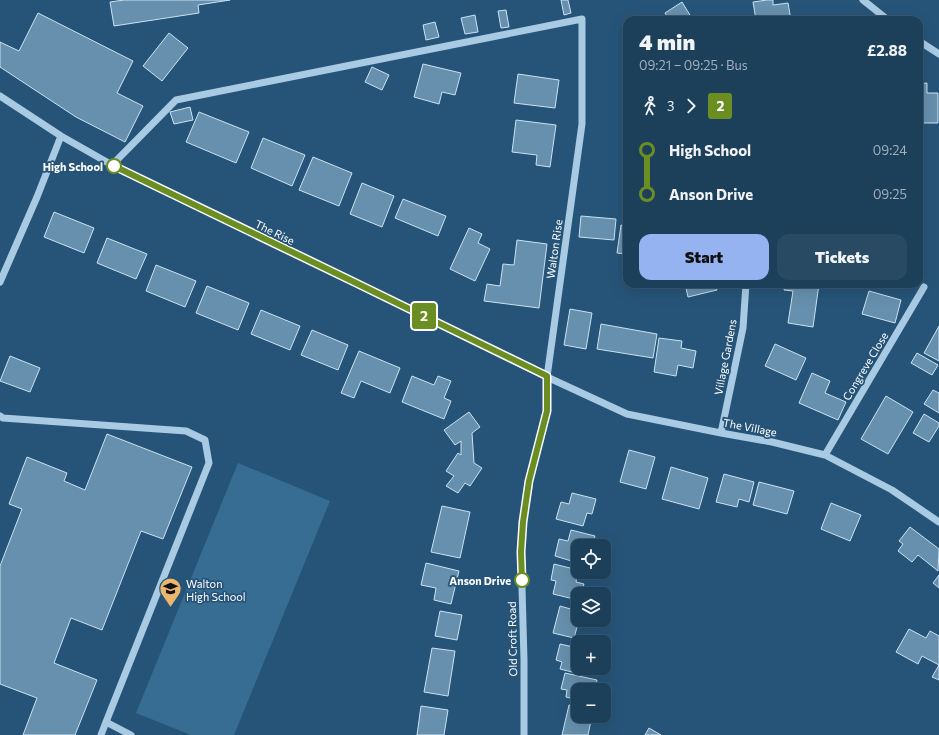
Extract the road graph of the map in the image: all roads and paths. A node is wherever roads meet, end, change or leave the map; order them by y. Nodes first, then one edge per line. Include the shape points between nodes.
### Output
1 (863, 0) edge
2 (883, 16) edge
3 (923, 44) edge
4 (939, 54) edge
5 (0, 96) edge
6 (61, 136) junction
7 (112, 165) junction
8 (0, 282) edge
9 (924, 287) dead end
10 (746, 288) edge
11 (547, 376) junction
12 (0, 416) edge
13 (721, 433) junction
14 (825, 455) junction
15 (939, 522) edge
16 (106, 722) junction
17 (101, 735) edge
18 (131, 735) edge
19 (524, 735) edge

1 - 2 street
3 - 4 street
5 - 6 street, The Rise
6 - 7 street, The Rise
6 - 8 street
7 - 11 street, The Rise
7 - 11 street, Walton Rise via 176,100 582,19 582,124
9 - 14 street, Congreve Close
10 - 13 street, Village Gardens via 743,328
11 - 13 street, The Village via 627,414
11 - 19 street, Old Croft Road via 547,411 529,481 521,552
12 - 16 street via 186,431 205,440 209,463
13 - 14 street, The Village
14 - 15 street, The Village via 892,490
16 - 17 street
16 - 18 street

